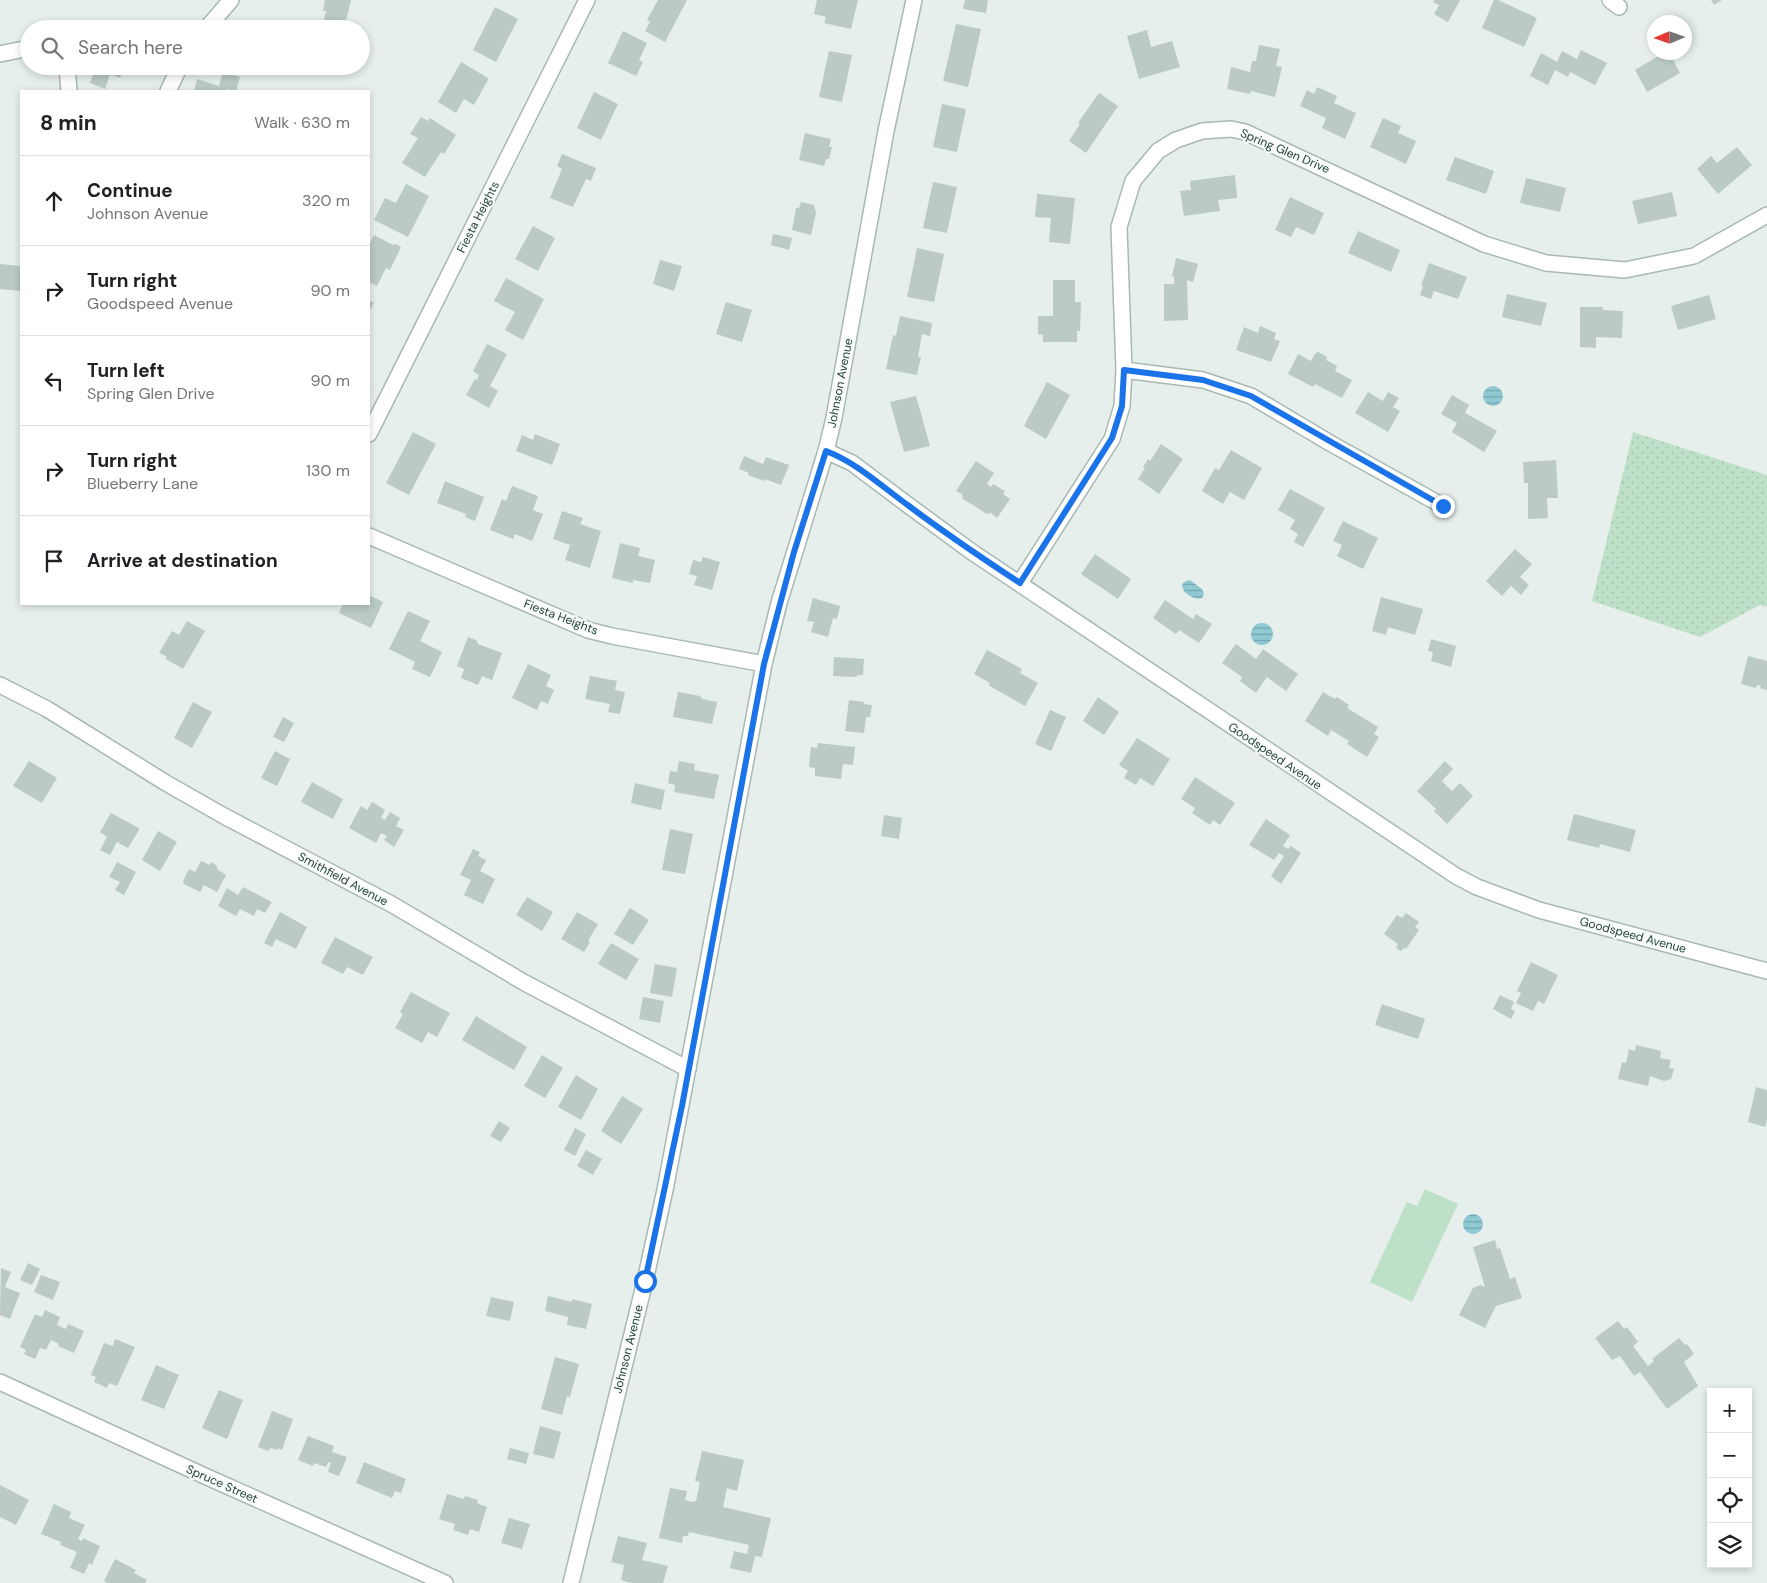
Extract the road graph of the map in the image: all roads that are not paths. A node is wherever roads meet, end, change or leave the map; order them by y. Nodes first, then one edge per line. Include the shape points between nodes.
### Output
1 (231, 0) edge
2 (587, 0) edge
3 (914, 0) edge
4 (214, 20) edge
5 (20, 50) edge
6 (0, 54) edge
7 (68, 75) edge
8 (176, 75) edge
9 (69, 90) edge
10 (168, 90) edge
11 (1767, 215) edge
12 (1124, 370) junction
13 (370, 432) edge
14 (826, 451) junction
15 (1443, 506) dead end
16 (370, 536) edge
17 (1020, 583) junction
18 (764, 664) junction
19 (0, 685) edge
20 (1767, 971) edge
21 (688, 1069) junction
22 (0, 1382) edge
23 (445, 1583) edge
24 (571, 1583) edge

1 - 4 street
2 - 13 street, Fiesta Heights
3 - 14 street, Johnson Avenue
5 - 6 street
7 - 9 street
8 - 10 street
11 - 12 street, Spring Glen Drive via 1694,256 1625,270 1546,263 1484,244 1245,132 1231,129 1202,131 1176,140 1158,151 1133,181 1118,227
12 - 15 street via 1203,380 1251,396
12 - 17 street, Spring Glen Drive via 1122,406 1112,438
14 - 17 street, Goodspeed Avenue via 852,463 972,552
14 - 18 street, Johnson Avenue via 791,560
16 - 18 street, Fiesta Heights via 588,630
17 - 20 street, Goodspeed Avenue via 1476,887 1540,910
18 - 21 street, Johnson Avenue
19 - 21 street, Smithfield Avenue via 55,714 216,812 393,905 525,983
21 - 24 street, Johnson Avenue via 645,1281
22 - 23 street, Spruce Street

